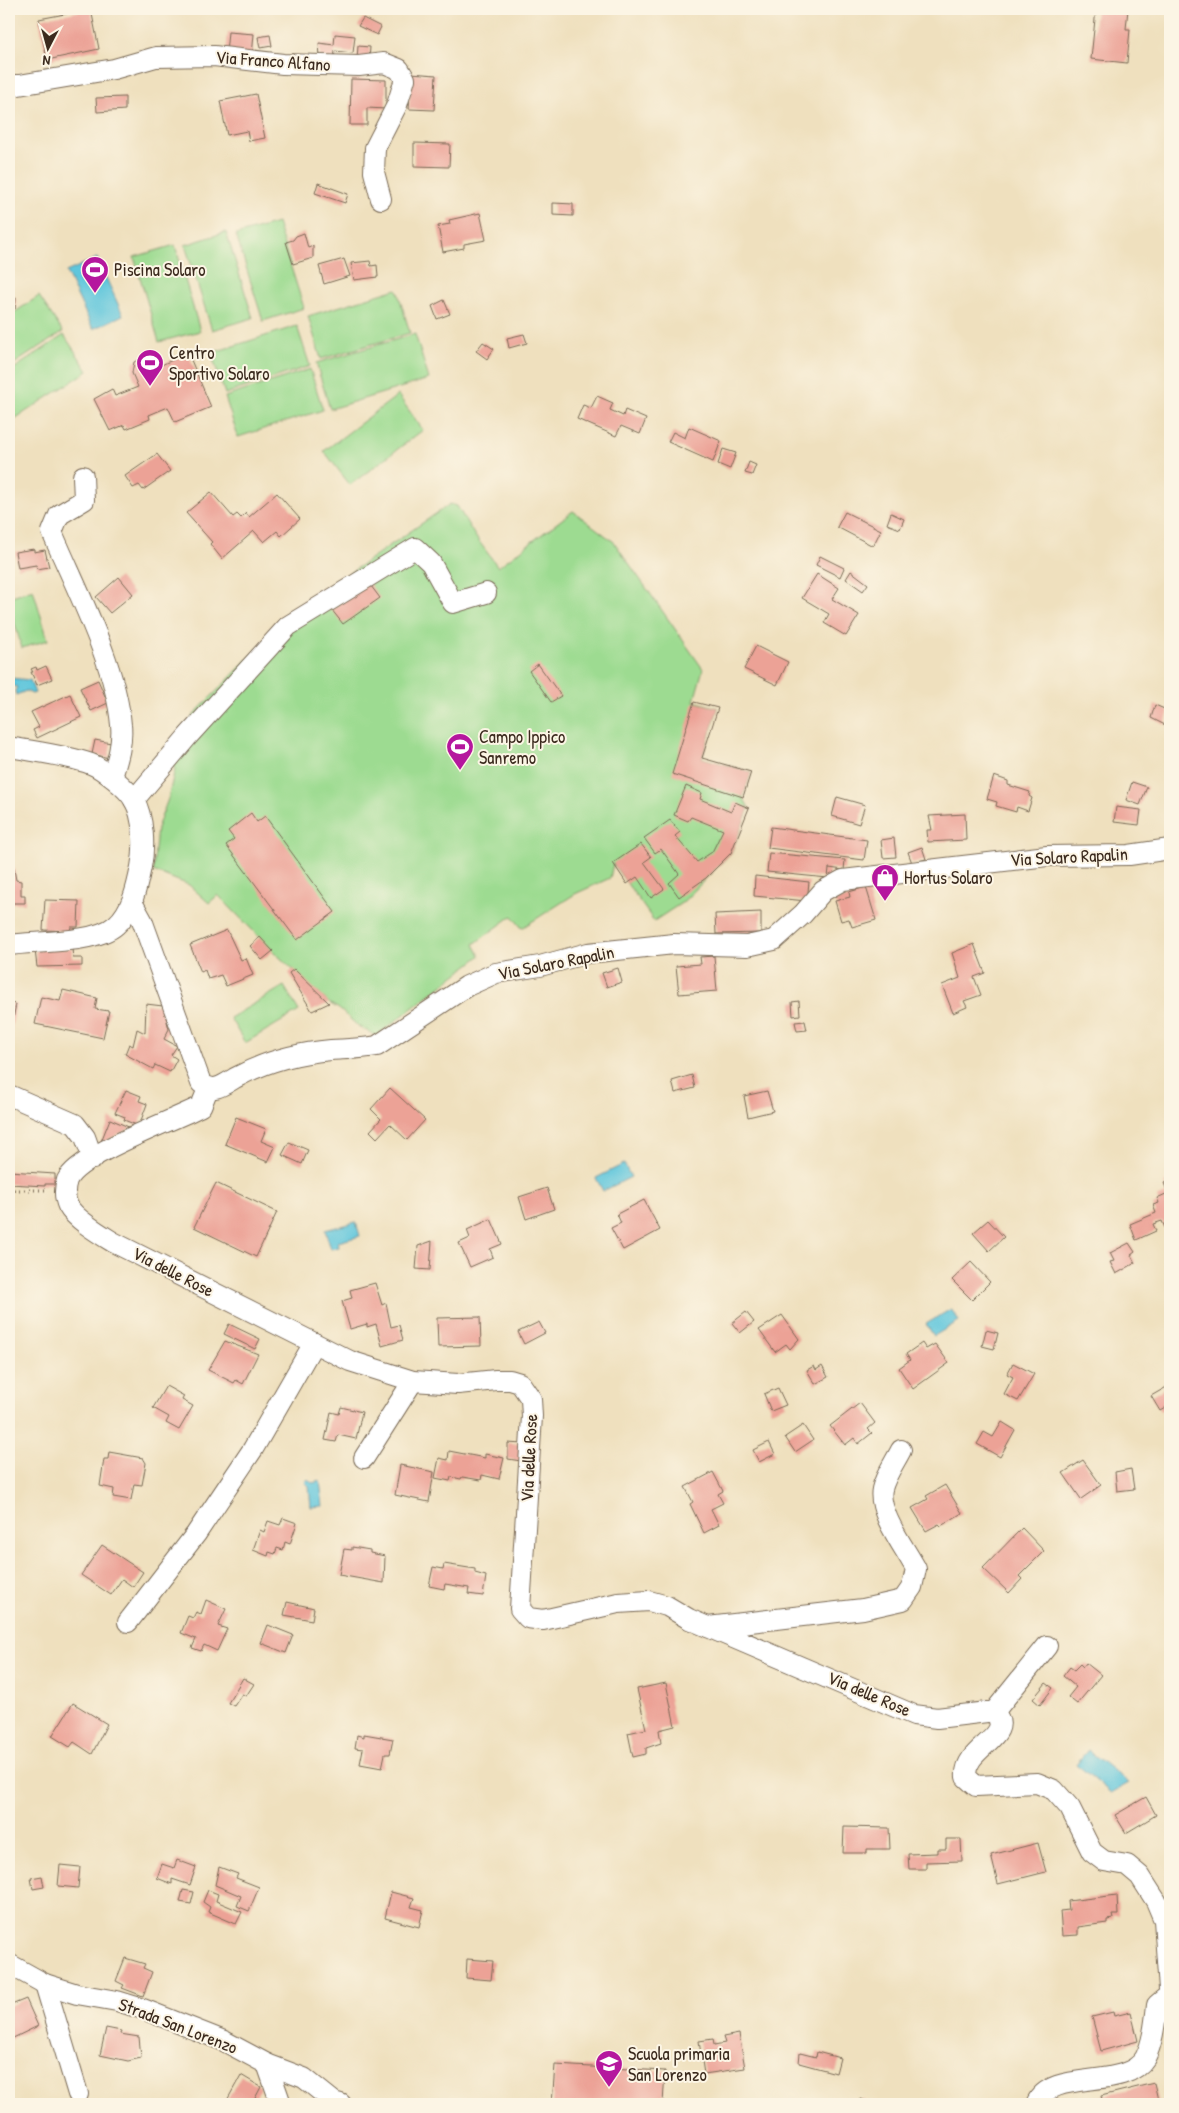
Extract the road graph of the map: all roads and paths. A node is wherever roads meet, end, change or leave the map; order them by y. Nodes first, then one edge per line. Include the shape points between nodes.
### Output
1 (9, 85) edge
2 (381, 199) dead end
3 (82, 476) dead end
4 (486, 593) dead end
5 (9, 747) edge
6 (112, 777) junction
7 (134, 800) junction
8 (1170, 850) edge
9 (132, 902) junction
10 (9, 945) edge
11 (208, 1089) junction
12 (9, 1095) edge
13 (93, 1159) junction
14 (9, 1190) edge
15 (64, 1194) junction
16 (314, 1343) junction
17 (413, 1381) junction
18 (901, 1450) dead end
19 (364, 1458) dead end
20 (128, 1622) dead end
21 (706, 1627) junction
22 (1047, 1646) dead end
23 (994, 1712) junction
24 (9, 1964) edge
25 (45, 1984) junction
26 (1170, 1999) edge
27 (267, 2064) junction
28 (78, 2094) dead end
29 (280, 2104) edge
30 (341, 2104) edge
31 (1036, 2104) edge

1 - 2 street, Via Franco Alfano via 114,69 156,57 214,56 283,64 349,66 384,63 399,69 405,79 397,104 375,148 374,172
3 - 6 street via 84,500 59,515 52,532 98,639 115,688 122,726 119,757
4 - 7 street via 453,603 431,563 415,548 288,626
5 - 6 street via 93,764
6 - 7 street
7 - 9 street via 143,834 144,854
8 - 11 street, Via Solaro Rapalin via 1129,855 1047,856 843,880 824,891 774,940 747,946 674,944 588,953 540,966 496,972 467,986 377,1046 304,1053 257,1066 218,1088
9 - 10 street via 116,926 91,937
9 - 11 street via 142,920 194,1066 201,1083
11 - 13 street via 201,1106 106,1149
12 - 13 street via 75,1124 85,1137
13 - 15 street via 68,1179
14 - 15 path via 51,1190
15 - 16 street, Via delle Rose via 69,1208 113,1242
16 - 17 street, Via delle Rose via 350,1361
16 - 20 street via 253,1449 202,1526
17 - 19 street
17 - 21 street, Via delle Rose via 458,1384 510,1380 520,1383 530,1399 532,1416 520,1608 528,1618 543,1620 618,1603 650,1601 667,1606
18 - 21 street via 882,1488 882,1500 884,1512 916,1569 912,1587 902,1600 863,1609
21 - 23 street, Via delle Rose via 914,1714 937,1718
22 - 23 street
23 - 26 street via 1000,1718 1001,1726 968,1762 966,1777 976,1786 1037,1783 1054,1790 1070,1808 1092,1852 1104,1861 1127,1865 1140,1876 1164,1920
24 - 25 street, Strada San Lorenzo
25 - 27 street, Strada San Lorenzo via 143,2009 224,2041
25 - 28 street
26 - 31 street via 1157,2005 1145,2058 1136,2067 1122,2074 1056,2086 1042,2094
27 - 29 street
27 - 30 street, Strada San Lorenzo via 304,2078

